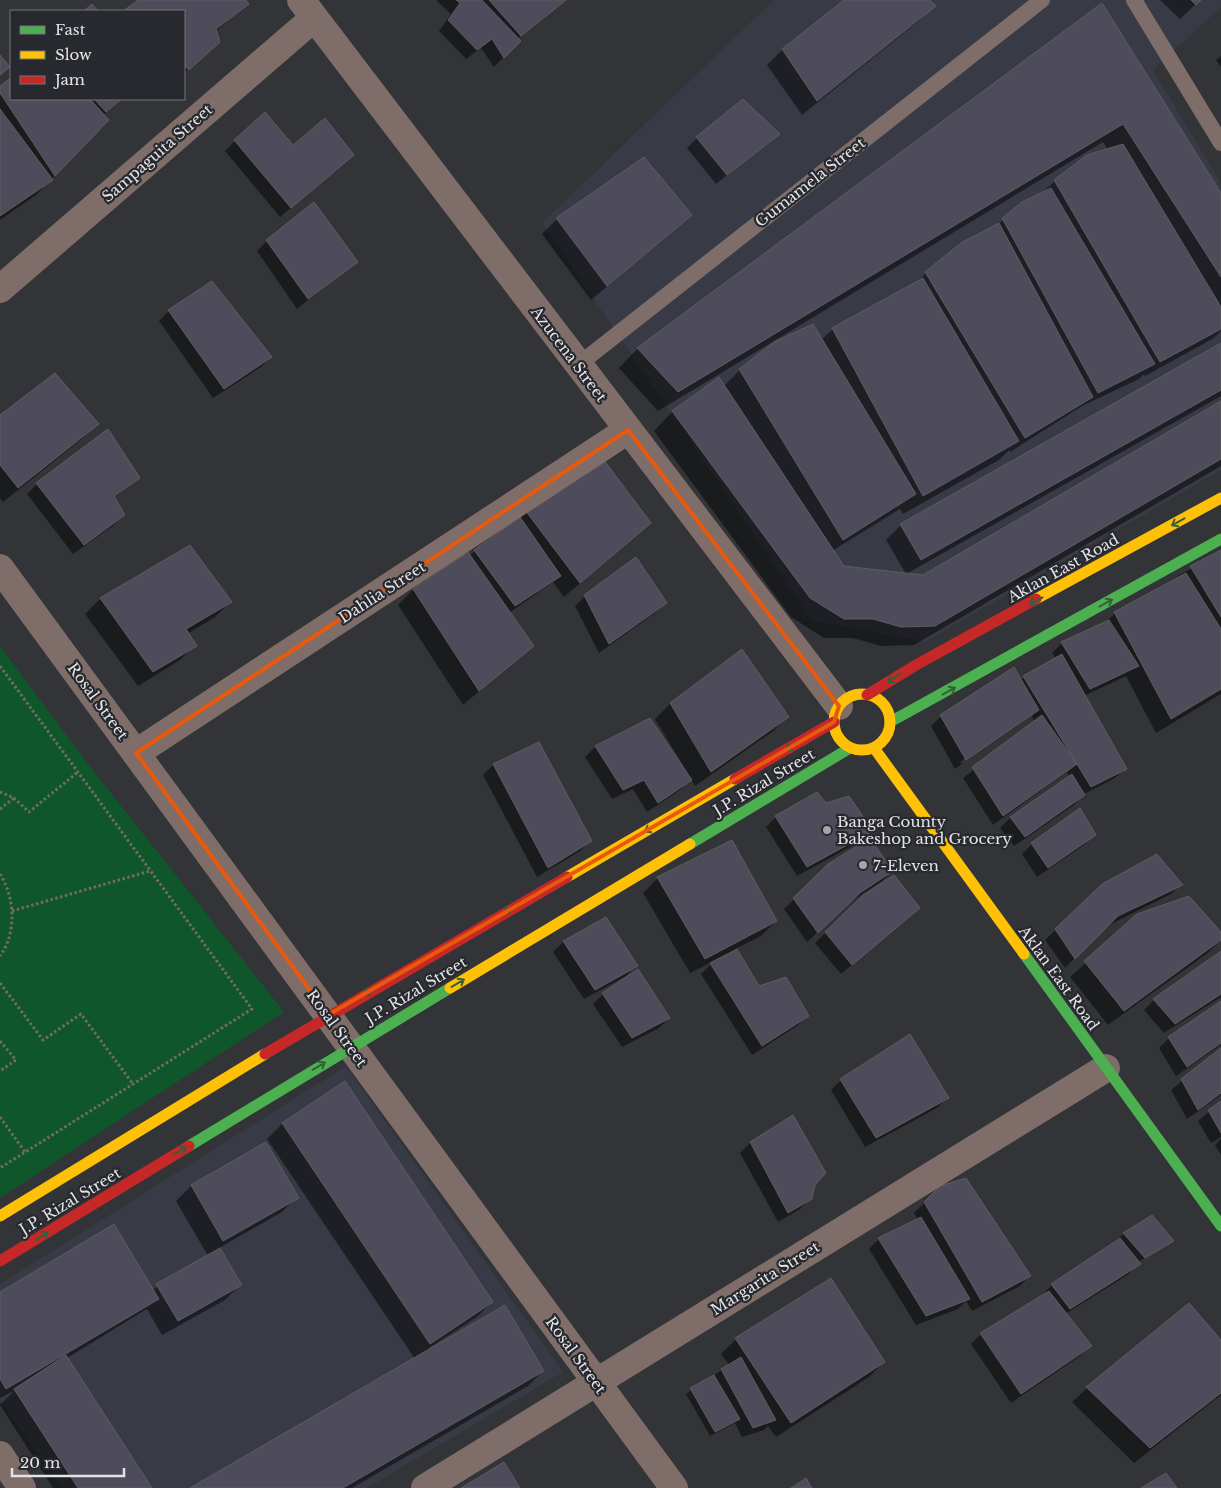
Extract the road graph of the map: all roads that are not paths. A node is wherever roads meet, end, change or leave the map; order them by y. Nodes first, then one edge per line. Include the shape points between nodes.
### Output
1 (1042, 0) edge
2 (1134, 0) edge
3 (308, 9) edge
4 (1221, 143) edge
5 (0, 289) edge
6 (578, 365) junction
7 (628, 430) junction
8 (1221, 498) edge
9 (1221, 539) edge
10 (0, 568) edge
11 (867, 695) junction
12 (836, 714) junction
13 (890, 722) junction
14 (850, 748) junction
15 (874, 748) junction
16 (136, 753) junction
17 (328, 1015) junction
18 (351, 1047) junction
19 (1106, 1068) junction
20 (0, 1216) edge
21 (1221, 1226) edge
22 (0, 1261) edge
23 (596, 1382) junction
24 (0, 1455) edge
25 (22, 1488) edge
26 (424, 1488) edge
27 (674, 1488) edge

1 - 6 lane, Gumamela Street
2 - 4 lane
3 - 5 street, Sampaguita Street
3 - 6 street, Azucena Street
6 - 7 street, Azucena Street
7 - 12 street, Azucena Street
7 - 16 street, Dahlia Street
8 -> 11 main road, Aklan East Road
13 -> 9 main road
10 - 16 street, Rosal Street
11 - 12 main road, Aklan East Road via 852,696
11 - 13 main road via 884,704
12 - 14 main road via 838,737
12 -> 17 main road, J.P. Rizal Street
13 - 15 main road via 886,737
14 - 15 main road
18 -> 14 main road, J.P. Rizal Street
15 - 19 main road, Aklan East Road
16 - 17 street, Rosal Street
17 - 18 street, Rosal Street
17 - 20 main road, J.P. Rizal Street
22 -> 18 main road, J.P. Rizal Street
18 - 23 street, Rosal Street
19 - 21 main road, Aklan East Road
19 - 23 street, Margarita Street
23 - 26 street, Margarita Street
23 - 27 street, Rosal Street
24 - 25 street

